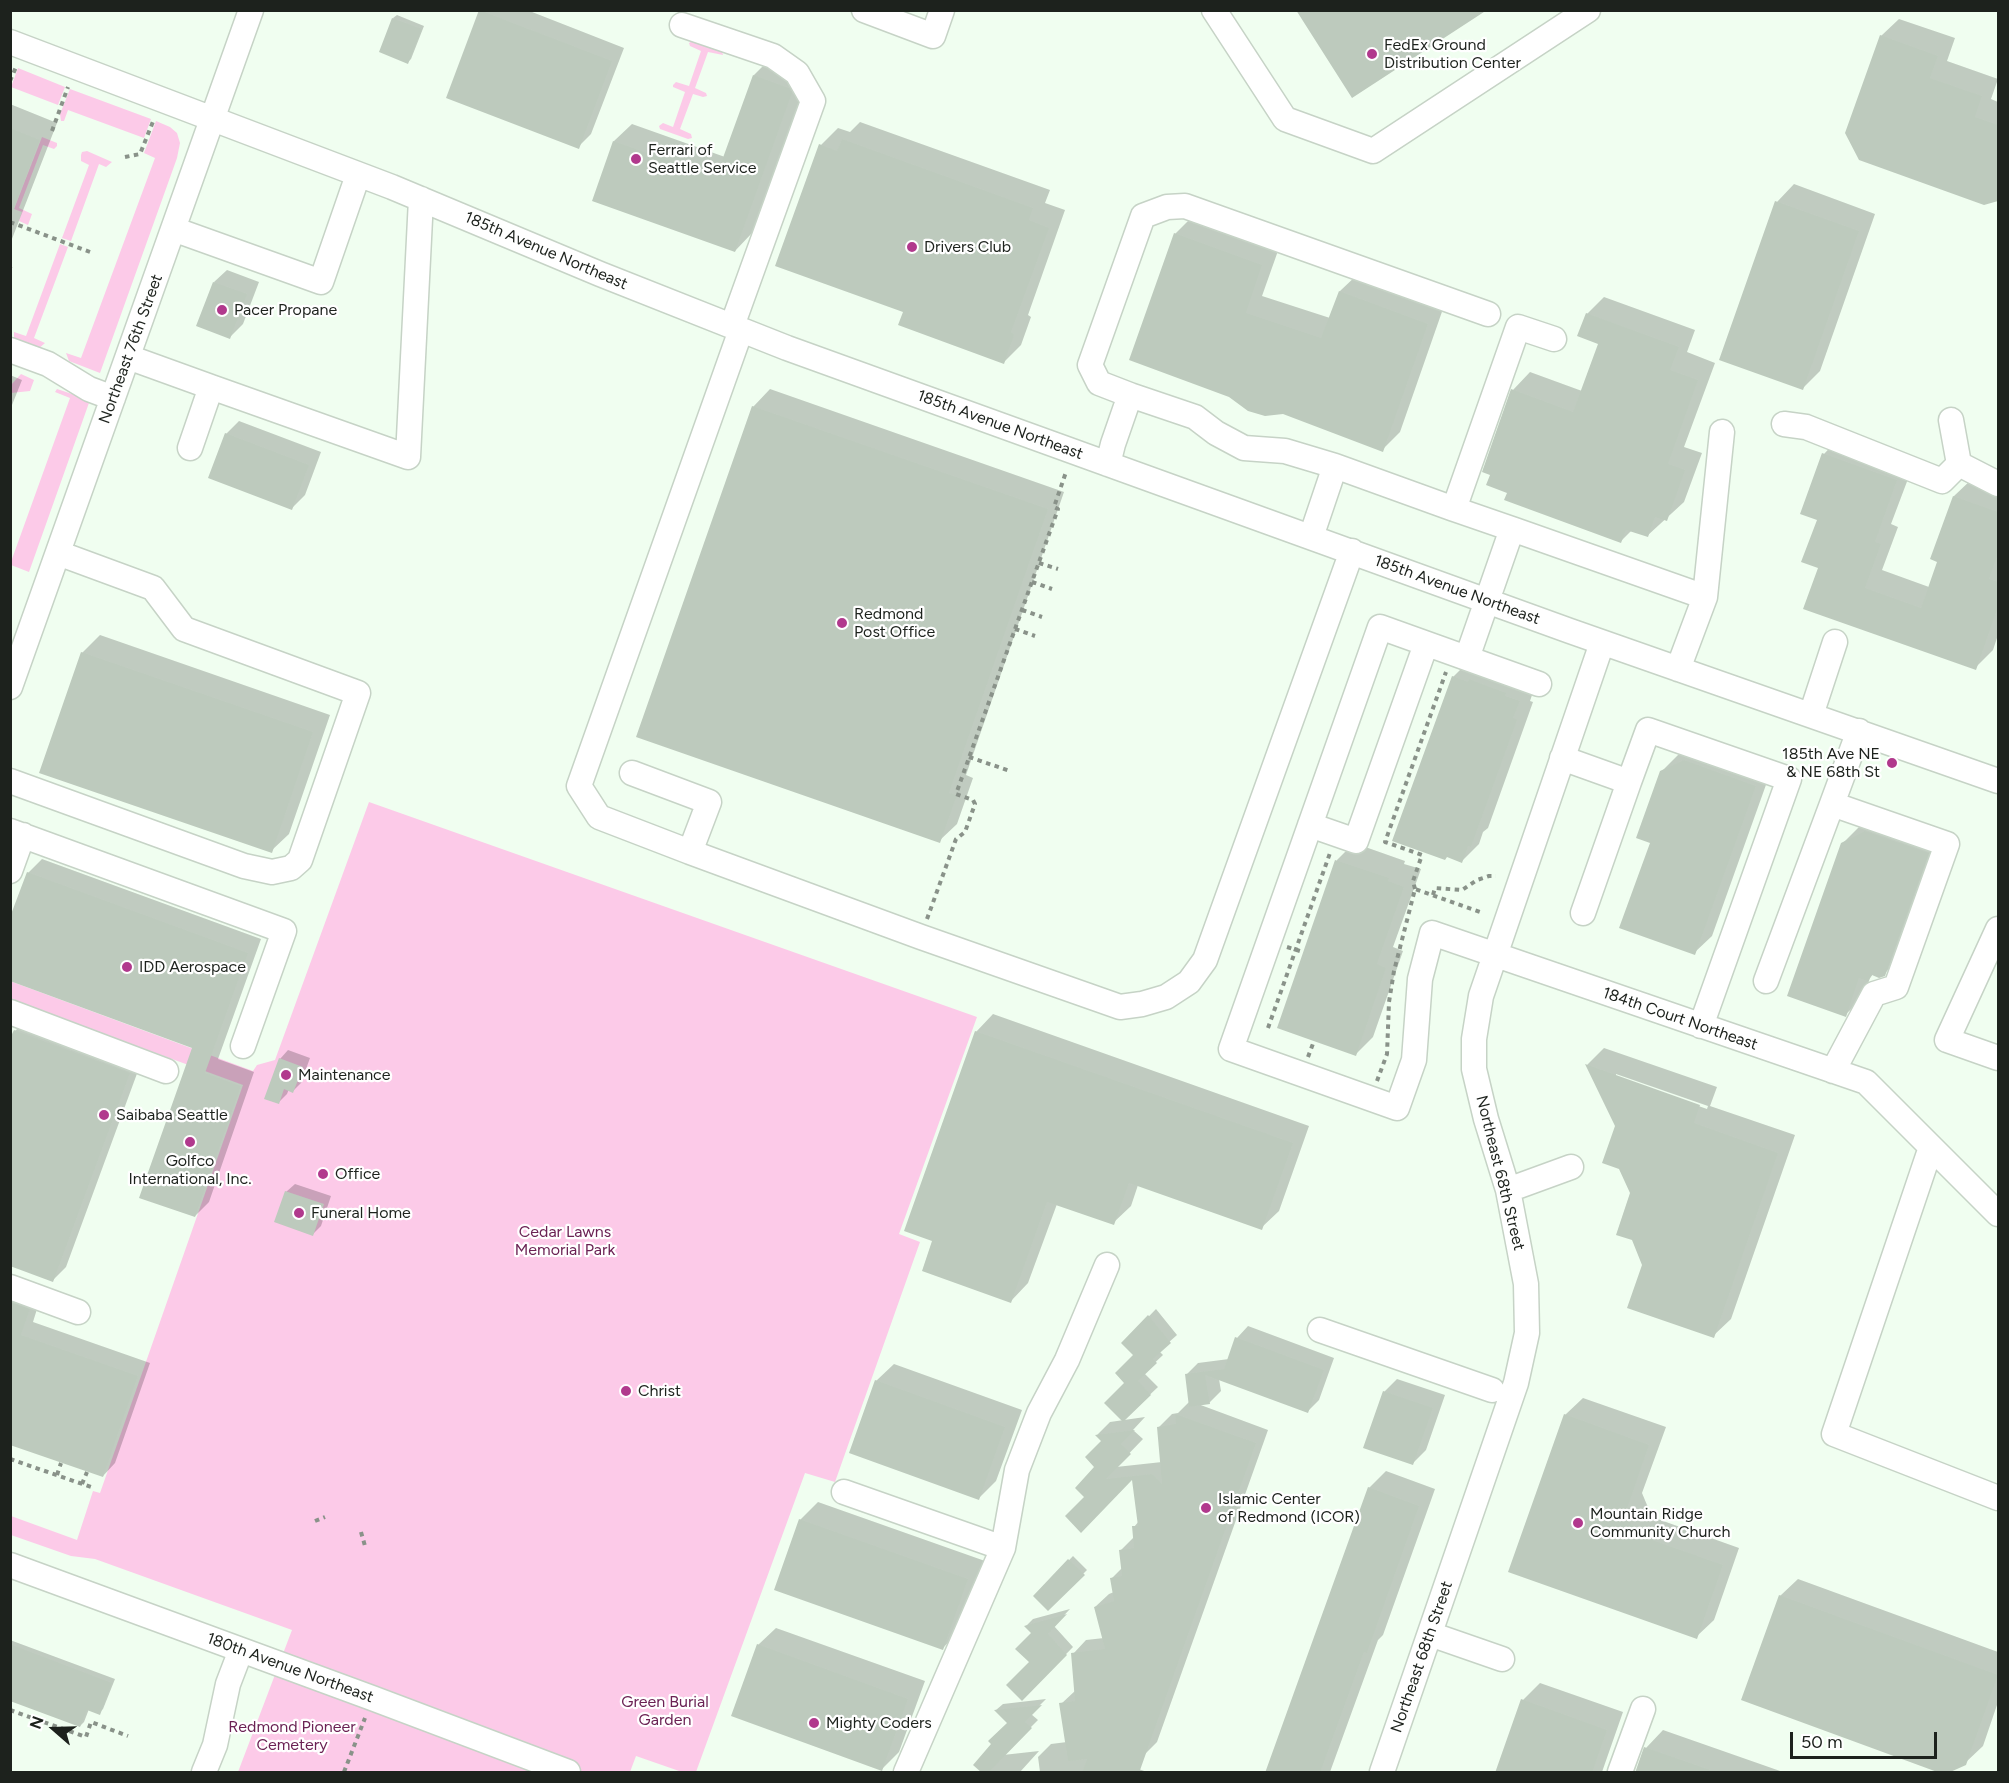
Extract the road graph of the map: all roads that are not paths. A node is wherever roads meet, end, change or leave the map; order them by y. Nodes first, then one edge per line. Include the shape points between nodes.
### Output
1 (251, 10) edge
2 (864, 10) edge
3 (942, 10) edge
4 (1214, 10) edge
5 (1588, 10) edge
6 (682, 25) dead end
7 (10, 42) edge
8 (213, 118) junction
9 (358, 175) junction
10 (421, 199) junction
11 (174, 229) junction
12 (1488, 314) dead end
13 (736, 328) junction
14 (1554, 339) dead end
15 (10, 350) edge
16 (128, 357) junction
17 (211, 387) junction
18 (1130, 395) junction
19 (113, 398) junction
20 (1951, 420) dead end
21 (1784, 424) dead end
22 (1722, 432) dead end
23 (190, 448) dead end
24 (1108, 464) junction
25 (1959, 464) junction
26 (1335, 466) junction
27 (1998, 484) edge
28 (1454, 509) junction
29 (1512, 529) junction
30 (1311, 537) junction
31 (1352, 551) junction
32 (58, 553) junction
33 (1706, 597) junction
34 (1487, 601) junction
35 (1835, 642) dead end
36 (1602, 643) junction
37 (1426, 644) junction
38 (1457, 662) junction
39 (1678, 669) junction
40 (1539, 684) dead end
41 (10, 687) edge
42 (1811, 715) junction
43 (1859, 731) junction
44 (1562, 758) junction
45 (632, 773) dead end
46 (10, 781) edge
47 (1998, 781) edge
48 (1629, 782) junction
49 (1832, 804) junction
50 (1310, 825) junction
51 (17, 833) edge
52 (690, 852) junction
53 (10, 871) edge
54 (1583, 913) dead end
55 (1998, 929) edge
56 (1495, 956) junction
57 (1766, 981) dead end
58 (10, 1012) edge
59 (1701, 1026) junction
60 (243, 1046) dead end
61 (1998, 1058) edge
62 (166, 1071) dead end
63 (1833, 1071) junction
64 (1931, 1147) junction
65 (1570, 1167) dead end
66 (1508, 1190) junction
67 (1998, 1214) edge
68 (1107, 1265) dead end
69 (10, 1287) edge
70 (78, 1312) dead end
71 (1320, 1330) dead end
72 (1492, 1390) dead end
73 (844, 1492) dead end
74 (1998, 1498) edge
75 (1003, 1548) junction
76 (10, 1565) edge
77 (1430, 1634) junction
78 (241, 1650) junction
79 (1502, 1659) dead end
80 (1643, 1709) dead end
81 (204, 1773) edge
82 (568, 1773) edge
83 (906, 1773) edge
84 (1382, 1773) edge
85 (1620, 1773) edge

1 - 8 street, Northeast 76th Street
2 - 3 street via 933,36
4 - 5 street via 1285,119 1373,151
6 - 13 street via 773,56 797,73 813,101
7 - 8 street, 185th Avenue Northeast
8 - 9 street, 185th Avenue Northeast
8 - 11 street, Northeast 76th Street
9 - 10 street, 185th Avenue Northeast
9 - 11 street via 321,282
10 - 13 street, 185th Avenue Northeast
10 - 17 street via 408,456
11 - 16 street, Northeast 76th Street
12 - 18 street via 1185,206 1167,207 1143,216 1090,365 1099,383
13 - 24 street, 185th Avenue Northeast
13 - 52 street via 579,786 599,817
14 - 28 street via 1518,327
15 - 19 street via 48,364 89,389
16 - 17 street
16 - 19 street, Northeast 76th Street
17 - 23 street
18 - 24 street
18 - 26 street via 1195,417 1244,448 1285,451
19 - 32 street, Northeast 76th Street
20 - 25 street
21 - 25 street via 1806,427 1942,481
22 - 33 street
24 - 30 street, 185th Avenue Northeast
25 - 27 street
26 - 28 street
26 - 30 street
28 - 29 street
29 - 33 street
29 - 34 street
30 - 31 street, 185th Avenue Northeast
31 - 34 street, 185th Avenue Northeast
31 - 52 street via 1205,960 1190,982 1166,997 1120,1007
32 - 41 street, Northeast 76th Street
32 - 46 street via 153,588 184,629 358,693 300,860 291,868 272,872 244,866
33 - 39 street
34 - 36 street, 185th Avenue Northeast
34 - 38 street
35 - 42 street
36 - 39 street, 185th Avenue Northeast
36 - 44 street, Northeast 68th Street
37 - 38 street
37 - 50 street via 1356,841
37 - 50 street via 1380,627
38 - 40 street
39 - 42 street, 185th Avenue Northeast
42 - 43 street, 185th Avenue Northeast
43 - 47 street, 185th Avenue Northeast
43 - 49 street
44 - 48 street
44 - 56 street, Northeast 68th Street
45 - 52 street via 709,802
48 - 54 street
48 - 59 street via 1648,730 1789,779
49 - 57 street
49 - 63 street via 1947,844 1896,987 1874,994
50 - 56 street, 184th Court Northeast via 1231,1049 1397,1108 1414,1060 1420,979 1432,933
51 - 53 street
51 - 60 street via 284,931
55 - 61 street via 1947,1040
56 - 59 street, 184th Court Northeast
56 - 66 street, Northeast 68th Street via 1481,996 1474,1069
58 - 62 street
59 - 63 street, 184th Court Northeast
63 - 64 street, 184th Court Northeast via 1866,1082
64 - 67 street
64 - 74 street via 1834,1434
65 - 66 street
66 - 77 street, Northeast 68th Street via 1526,1284 1527,1333 1516,1383
68 - 75 street via 1017,1470
69 - 70 street
71 - 72 street
73 - 75 street
75 - 83 street
76 - 78 street, 180th Avenue Northeast
77 - 79 street
77 - 84 street, Northeast 68th Street
78 - 81 street
78 - 82 street, 180th Avenue Northeast
80 - 85 street

